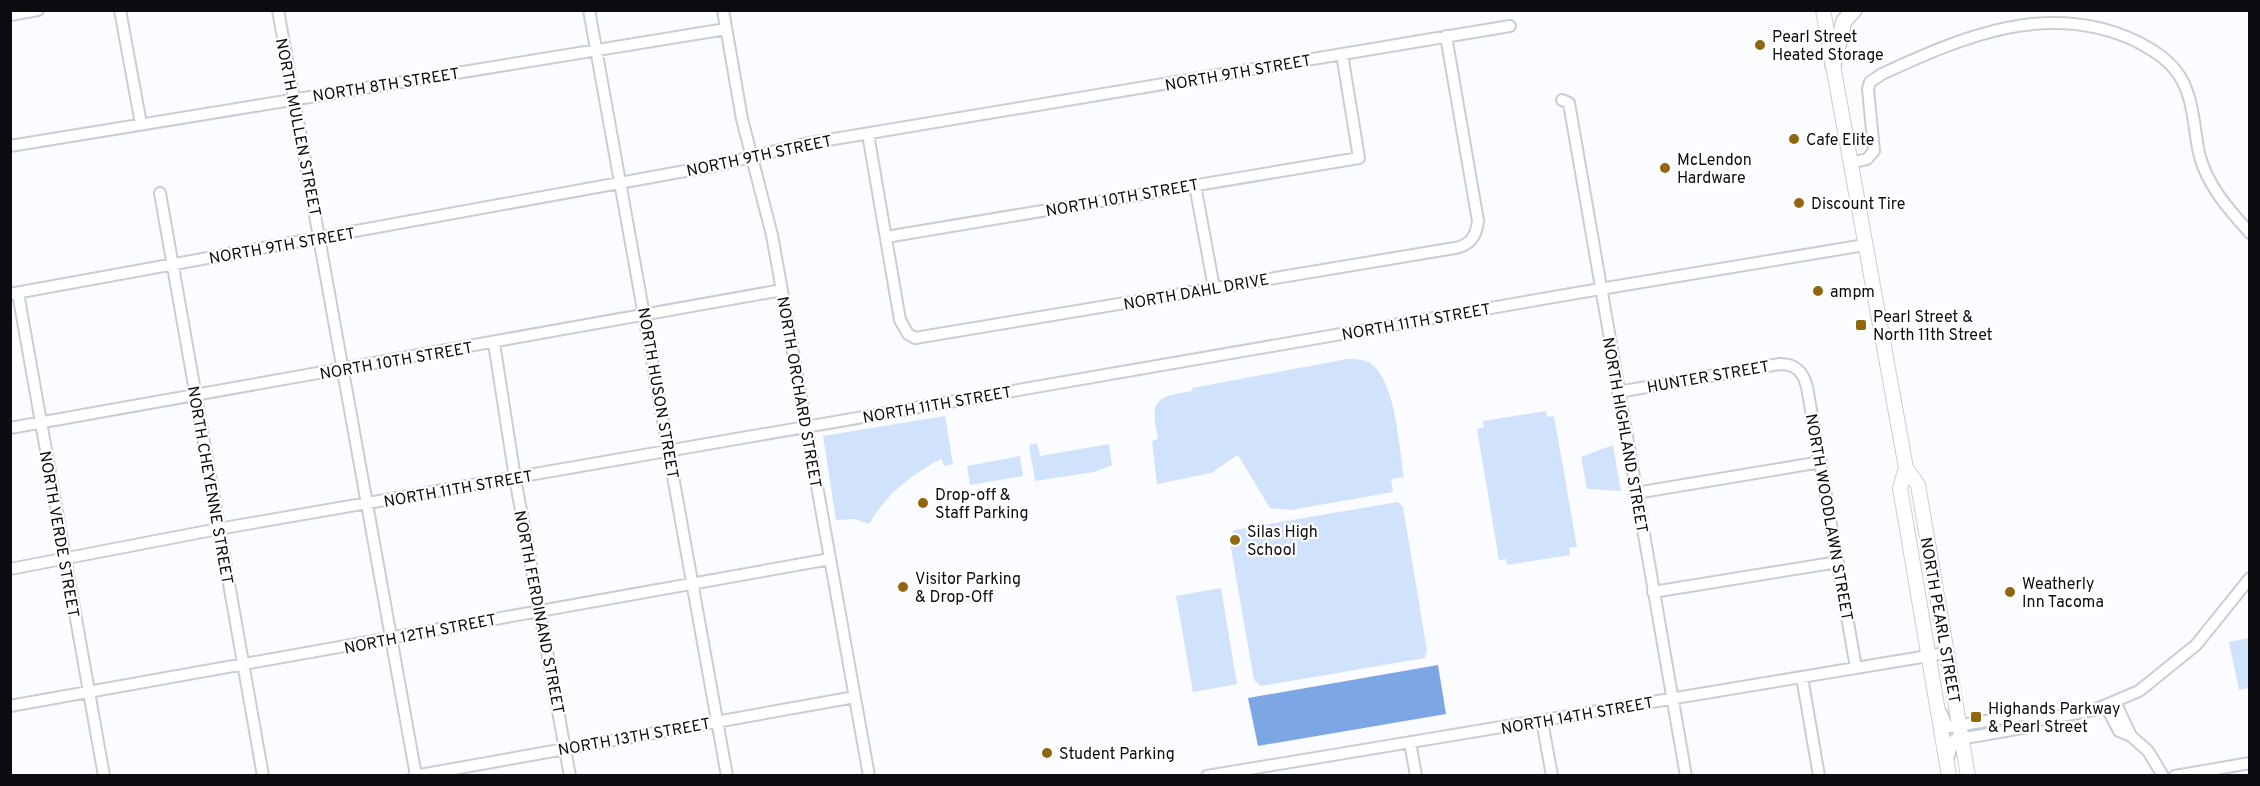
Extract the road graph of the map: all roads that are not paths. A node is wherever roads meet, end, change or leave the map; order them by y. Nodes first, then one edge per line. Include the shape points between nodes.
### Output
1 (38, 10) edge
2 (120, 10) edge
3 (278, 10) edge
4 (590, 10) edge
5 (723, 10) edge
6 (1823, 10) edge
7 (1854, 10) edge
8 (10, 15) edge
9 (1510, 26) dead end
10 (726, 29) junction
11 (1446, 36) junction
12 (596, 49) junction
13 (1342, 54) junction
14 (1833, 65) junction
15 (293, 99) junction
16 (1562, 100) dead end
17 (141, 124) junction
18 (868, 134) junction
19 (10, 146) edge
20 (750, 156) junction
21 (1851, 164) junction
22 (622, 182) junction
23 (1195, 185) junction
24 (160, 193) dead end
25 (2250, 233) edge
26 (886, 237) junction
27 (320, 238) junction
28 (1865, 245) junction
29 (173, 264) junction
30 (1214, 288) junction
31 (1600, 289) junction
32 (782, 290) junction
33 (14, 294) edge
34 (646, 315) junction
35 (494, 343) junction
36 (1797, 368) joint
37 (341, 369) junction
38 (1618, 392) junction
39 (194, 396) junction
40 (40, 423) junction
41 (806, 427) junction
42 (10, 428) edge
43 (669, 451) junction
44 (1821, 462) junction
45 (1906, 468) junction
46 (515, 478) junction
47 (1636, 493) junction
48 (368, 505) junction
49 (218, 529) junction
50 (64, 559) junction
51 (830, 559) junction
52 (1838, 562) junction
53 (10, 569) edge
54 (2250, 578) edge
55 (692, 585) junction
56 (1653, 592) junction
57 (540, 611) junction
58 (390, 640) junction
59 (1946, 653) junction
60 (1928, 656) junction
61 (244, 665) junction
62 (1856, 668) junction
63 (1802, 677) junction
64 (90, 692) junction
65 (855, 697) junction
66 (1672, 699) junction
67 (1937, 702) junction
68 (2111, 704) junction
69 (10, 706) edge
70 (718, 721) junction
71 (1542, 721) junction
72 (1960, 732) junction
73 (1410, 742) junction
74 (566, 748) junction
75 (2250, 762) edge
76 (1278, 764) junction
77 (1948, 769) edge
78 (415, 775) edge
79 (104, 776) edge
80 (263, 776) edge
81 (570, 776) edge
82 (727, 776) edge
83 (869, 776) edge
84 (1207, 776) edge
85 (1280, 776) edge
86 (1416, 776) edge
87 (1552, 776) edge
88 (1686, 776) edge
89 (1819, 776) edge
90 (1968, 776) edge
91 (2163, 776) edge
92 (2175, 776) edge

1 - 8 street
2 - 17 street
3 - 15 street, NORTH MULLEN STREET
4 - 12 street, NORTH HUSON STREET
5 - 10 street, NORTH ORCHARD STREET
6 - 14 main road, NORTH PEARL STREET
7 - 14 highway via 1844,21
9 - 11 street, NORTH 9TH STREET
10 - 12 street, NORTH 8TH STREET
10 - 20 street, NORTH ORCHARD STREET
11 - 13 street, NORTH 9TH STREET
11 - 30 street, NORTH DAHL DRIVE via 1477,212 1477,231 1469,243
12 - 15 street, NORTH 8TH STREET
12 - 22 street, NORTH HUSON STREET
13 - 18 street, NORTH 9TH STREET
13 - 23 street, NORTH 10TH STREET via 1359,158
14 - 21 main road, NORTH PEARL STREET
15 - 17 street, NORTH 8TH STREET
15 - 27 street, NORTH MULLEN STREET
16 - 31 street, NORTH HIGHLAND STREET via 1569,103
17 - 19 street, NORTH 8TH STREET
18 - 20 street, NORTH 9TH STREET
18 - 26 street
20 - 22 street, NORTH 9TH STREET
20 - 32 street, NORTH ORCHARD STREET via 772,235
21 - 25 street via 1869,158 1875,149 1868,94 1874,79 1976,34 2037,18 2074,19 2129,37 2162,57 2176,71 2186,90 2208,177
21 - 28 main road, NORTH PEARL STREET
22 - 27 street, NORTH 9TH STREET
22 - 34 street, NORTH HUSON STREET
23 - 26 street, NORTH 10TH STREET
23 - 30 street
24 - 29 street, NORTH CHEYENNE STREET
26 - 30 street, NORTH DAHL DRIVE via 900,320 915,338
27 - 29 street, NORTH 9TH STREET
27 - 37 street, NORTH MULLEN STREET
28 - 31 street, NORTH 11TH STREET
28 - 45 main road, NORTH PEARL STREET
29 - 33 street, NORTH 9TH STREET
29 - 39 street, NORTH CHEYENNE STREET
31 - 38 street, NORTH HIGHLAND STREET
31 - 41 street, NORTH 11TH STREET
32 - 34 street, NORTH 10TH STREET
32 - 41 street, NORTH ORCHARD STREET
33 - 40 street, NORTH VERDE STREET
34 - 35 street, NORTH 10TH STREET
34 - 43 street, NORTH HUSON STREET
35 - 37 street, NORTH 10TH STREET
35 - 46 street, NORTH FERDINAND STREET
36 - 38 street, HUNTER STREET via 1779,364
36 - 44 street, NORTH WOODLAWN STREET via 1808,387
37 - 39 street, NORTH 10TH STREET
37 - 48 street, NORTH MULLEN STREET
38 - 47 street, NORTH HIGHLAND STREET
39 - 40 street, NORTH 10TH STREET
39 - 49 street, NORTH CHEYENNE STREET
40 - 42 street, NORTH 10TH STREET
40 - 50 street, NORTH VERDE STREET
41 - 43 street, NORTH 11TH STREET
41 - 51 street, NORTH ORCHARD STREET
43 - 46 street, NORTH 11TH STREET
43 - 55 street, NORTH HUSON STREET
44 - 47 street
44 - 52 street, NORTH WOODLAWN STREET
45 - 59 main road, NORTH PEARL STREET via 1918,485
45 - 60 main road, NORTH PEARL STREET via 1900,488
46 - 48 street, NORTH 11TH STREET
46 - 57 street, NORTH FERDINAND STREET
47 - 56 street, NORTH HIGHLAND STREET
48 - 49 street, NORTH 11TH STREET
48 - 58 street, NORTH MULLEN STREET
49 - 50 street, NORTH 11TH STREET
49 - 61 street, NORTH CHEYENNE STREET
50 - 53 street, NORTH 11TH STREET
50 - 64 street, NORTH VERDE STREET
51 - 55 street, NORTH 12TH STREET
51 - 65 street, NORTH ORCHARD STREET
52 - 56 street
52 - 62 street, NORTH WOODLAWN STREET
54 - 68 street via 2196,645 2150,683
55 - 57 street, NORTH 12TH STREET
55 - 70 street, NORTH HUSON STREET
56 - 66 street, NORTH HIGHLAND STREET
57 - 58 street, NORTH 12TH STREET
57 - 74 street, NORTH FERDINAND STREET
58 - 61 street, NORTH 12TH STREET
58 - 78 street, NORTH MULLEN STREET
59 - 60 street, NORTH 14TH STREET
59 - 72 main road, NORTH PEARL STREET
60 - 62 street, NORTH 14TH STREET
60 - 67 main road, NORTH PEARL STREET
61 - 64 street, NORTH 12TH STREET
61 - 80 street, NORTH CHEYENNE STREET
62 - 63 street, NORTH 14TH STREET
63 - 66 street, NORTH 14TH STREET
63 - 89 street
64 - 69 street, NORTH 12TH STREET
64 - 79 street, NORTH VERDE STREET
65 - 70 street, NORTH 13TH STREET
65 - 83 street, NORTH ORCHARD STREET
66 - 71 street, NORTH 14TH STREET
66 - 88 street, NORTH HIGHLAND STREET
67 - 72 street via 1946,724
67 - 77 main road, NORTH PEARL STREET
68 - 72 street via 2039,720 2028,727
68 - 91 street
70 - 74 street, NORTH 13TH STREET
70 - 82 street, NORTH HUSON STREET
71 - 73 street, NORTH 14TH STREET
71 - 87 street
72 - 77 street via 1951,742
72 - 90 main road, NORTH PEARL STREET
73 - 76 street, NORTH 14TH STREET
73 - 86 street
74 - 78 street, NORTH 13TH STREET
74 - 81 street, NORTH FERDINAND STREET
75 - 92 street
76 - 84 street, NORTH 14TH STREET
76 - 85 street

